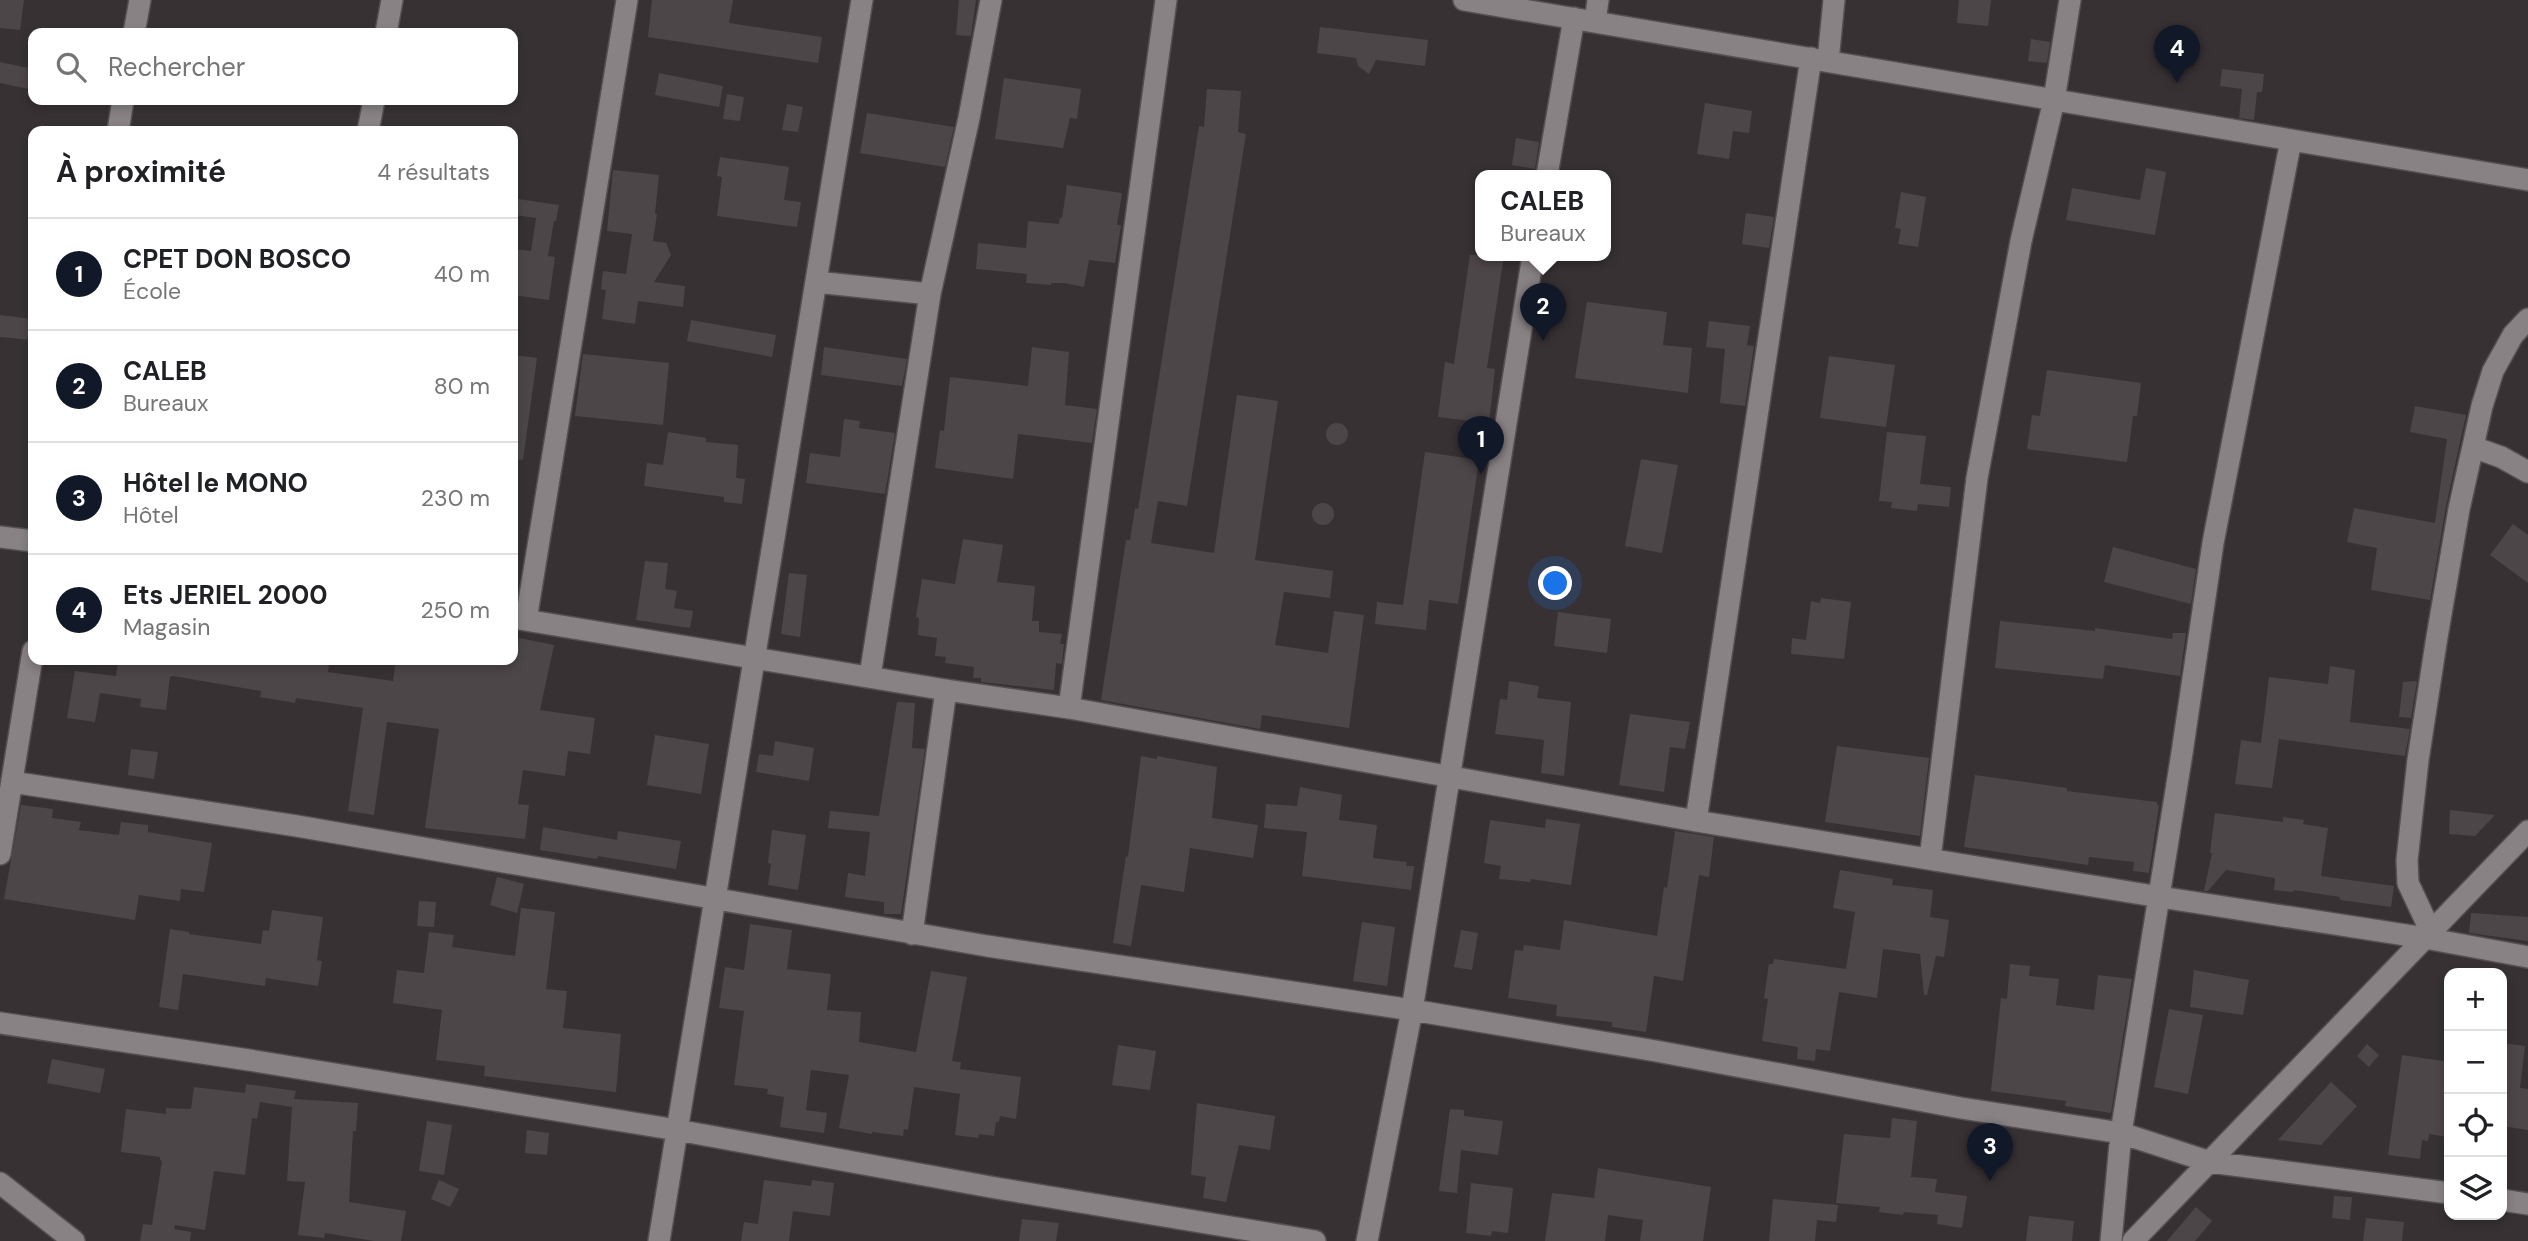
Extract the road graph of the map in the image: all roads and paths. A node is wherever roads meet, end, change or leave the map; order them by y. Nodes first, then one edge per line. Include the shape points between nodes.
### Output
1 (140, 0) edge
2 (392, 0) edge
3 (627, 0) edge
4 (862, 0) edge
5 (990, 0) edge
6 (1166, 0) edge
7 (1464, 0) edge
8 (1598, 0) edge
9 (1834, 0) edge
10 (2070, 0) edge
11 (1585, 20) junction
12 (135, 28) edge
13 (387, 28) edge
14 (1820, 60) junction
15 (2054, 100) junction
16 (122, 105) edge
17 (373, 105) edge
18 (119, 126) edge
19 (370, 126) edge
20 (2291, 140) junction
21 (1548, 170) edge
22 (2528, 180) edge
23 (1532, 261) edge
24 (816, 282) junction
25 (930, 294) junction
26 (2528, 319) edge
27 (2473, 447) junction
28 (2528, 472) edge
29 (0, 537) edge
30 (28, 540) edge
31 (519, 619) edge
32 (755, 657) junction
33 (31, 665) edge
34 (870, 676) junction
35 (946, 690) junction
36 (1069, 708) junction
37 (1447, 777) junction
38 (12, 782) junction
39 (1696, 821) junction
40 (2528, 831) edge
41 (0, 854) edge
42 (1930, 859) junction
43 (2160, 897) junction
44 (715, 898) junction
45 (912, 934) junction
46 (2428, 935) junction
47 (2528, 957) edge
48 (1412, 1010) junction
49 (0, 1023) edge
50 (677, 1130) junction
51 (2121, 1133) junction
52 (2210, 1162) junction
53 (0, 1183) edge
54 (2444, 1192) edge
55 (2507, 1201) edge
56 (2528, 1204) edge
57 (74, 1241) edge
58 (659, 1241) edge
59 (1315, 1241) edge
60 (1367, 1241) edge
61 (2111, 1241) edge
62 (2133, 1241) edge

1 - 12 street
2 - 13 street
3 - 31 street
4 - 24 street
5 - 25 street
6 - 36 street
7 - 11 street
8 - 11 street
9 - 14 street
10 - 15 street
11 - 14 street
11 - 21 street
14 - 15 street
14 - 39 street
15 - 20 street
15 - 42 street via 2021,241 1977,478
16 - 18 street
17 - 19 street
20 - 22 street
20 - 43 street via 2213,543
23 - 37 street
24 - 25 street
24 - 32 street
25 - 34 street
26 - 27 street via 2513,335 2493,372
27 - 28 street
27 - 46 street via 2436,643 2407,860 2409,883
29 - 30 street
31 - 32 street
32 - 34 street
32 - 44 street
33 - 38 street
34 - 35 street
35 - 36 street
35 - 45 street
36 - 37 street
37 - 39 street
37 - 48 street
38 - 41 street
38 - 44 street
39 - 42 street
40 - 46 street
42 - 43 street
43 - 46 street
43 - 51 street
44 - 45 street
44 - 50 street
45 - 48 street
46 - 47 street
46 - 52 street
48 - 51 street
48 - 60 street
49 - 50 street
50 - 58 street
50 - 59 street
51 - 52 street
51 - 61 street
52 - 54 street
52 - 62 street
53 - 57 street
55 - 56 street

